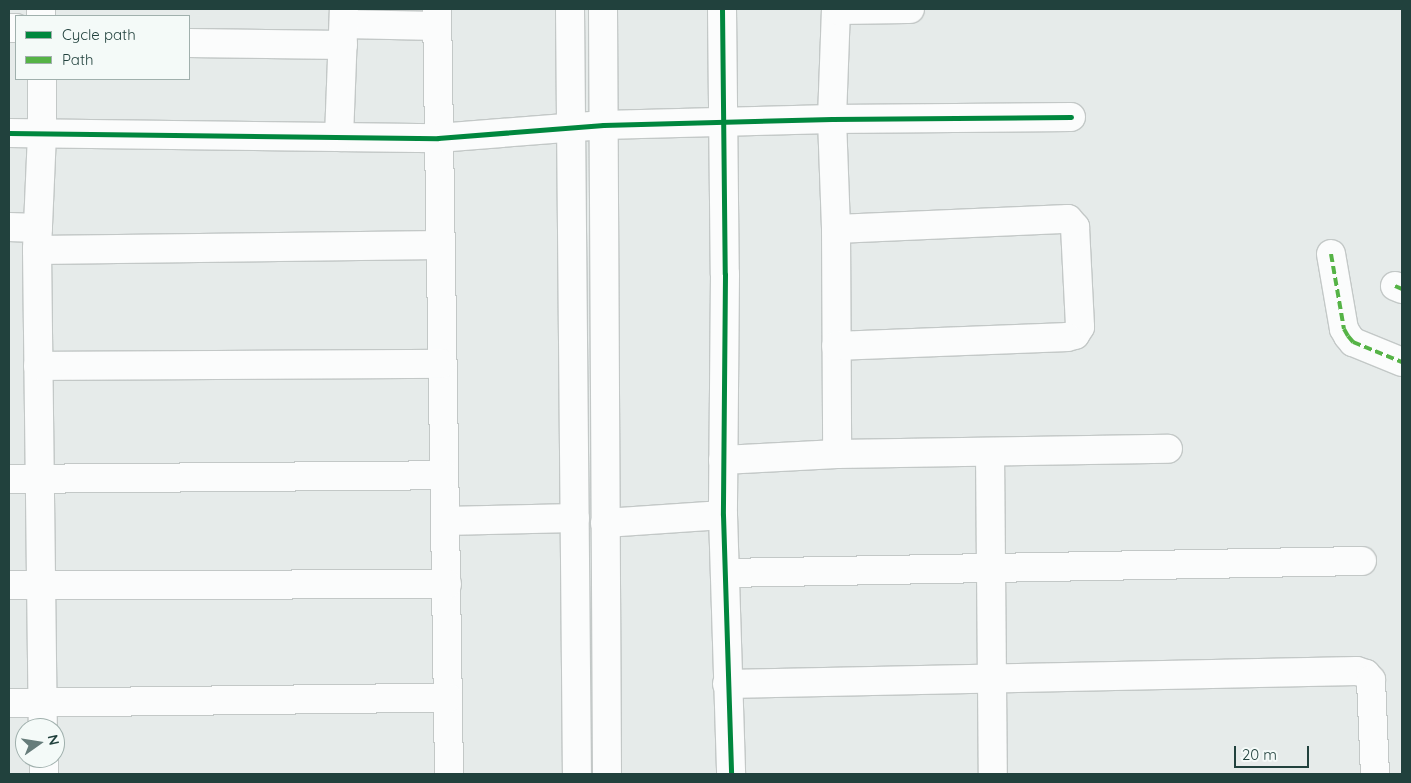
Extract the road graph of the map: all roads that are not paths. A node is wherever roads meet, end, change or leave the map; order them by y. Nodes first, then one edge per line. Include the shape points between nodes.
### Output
1 (570, 9) edge
2 (603, 9) edge
3 (722, 9) edge
4 (910, 9) edge
5 (836, 10) edge
6 (437, 18) edge
7 (343, 26) edge
8 (190, 43) edge
9 (42, 80) edge
10 (1071, 117) dead end
11 (832, 118) junction
12 (723, 122) junction
13 (603, 125) junction
14 (572, 126) junction
15 (9, 133) edge
16 (42, 134) junction
17 (339, 137) junction
18 (438, 138) junction
19 (9, 227) edge
20 (836, 229) junction
21 (38, 239) junction
22 (441, 245) junction
23 (1331, 254) dead end
24 (836, 346) junction
25 (1402, 362) edge
26 (442, 364) junction
27 (38, 366) junction
28 (1168, 449) dead end
29 (990, 452) junction
30 (837, 454) junction
31 (723, 460) junction
32 (444, 475) junction
33 (9, 479) edge
34 (40, 479) junction
35 (723, 515) junction
36 (575, 518) junction
37 (445, 521) junction
38 (605, 522) junction
39 (1362, 561) dead end
40 (991, 567) junction
41 (725, 573) junction
42 (447, 584) junction
43 (9, 585) edge
44 (40, 585) junction
45 (992, 678) junction
46 (727, 684) junction
47 (448, 698) junction
48 (9, 703) edge
49 (43, 715) edge
50 (449, 774) edge
51 (576, 774) edge
52 (607, 774) edge
53 (731, 774) edge
54 (993, 774) edge
55 (1376, 774) edge

1 - 14 street
2 - 13 street
3 - 12 street
4 - 5 street
5 - 11 street
6 - 7 street
6 - 18 street
7 - 8 street
7 - 17 street
9 - 16 street
10 - 11 street
11 - 12 street
11 - 20 street
12 - 13 street
12 - 31 street
13 - 14 street
13 - 38 street
14 - 18 street
14 - 36 street
15 - 16 street
16 - 17 street
16 - 21 street
17 - 18 street
18 - 22 street
19 - 21 street
20 - 24 street
20 - 24 street via 1068,219 1075,227 1080,327 1076,335 1067,337
21 - 22 street
21 - 27 street
22 - 26 street
23 - 25 street via 1348,336 1353,342
24 - 30 street
26 - 27 street
26 - 32 street
27 - 34 street
28 - 29 street
29 - 30 street
29 - 40 street
30 - 31 street
31 - 35 street
32 - 34 street
32 - 37 street
33 - 34 street
34 - 44 street
35 - 38 street
35 - 41 street
36 - 37 street
36 - 51 street
37 - 42 street
38 - 52 street
39 - 40 street
40 - 41 street
40 - 45 street
41 - 46 street
42 - 44 street
42 - 47 street
43 - 44 street
44 - 49 street
45 - 46 street
45 - 54 street
45 - 55 street via 1362,672 1371,680
46 - 53 street
47 - 49 street
47 - 50 street
48 - 49 street

